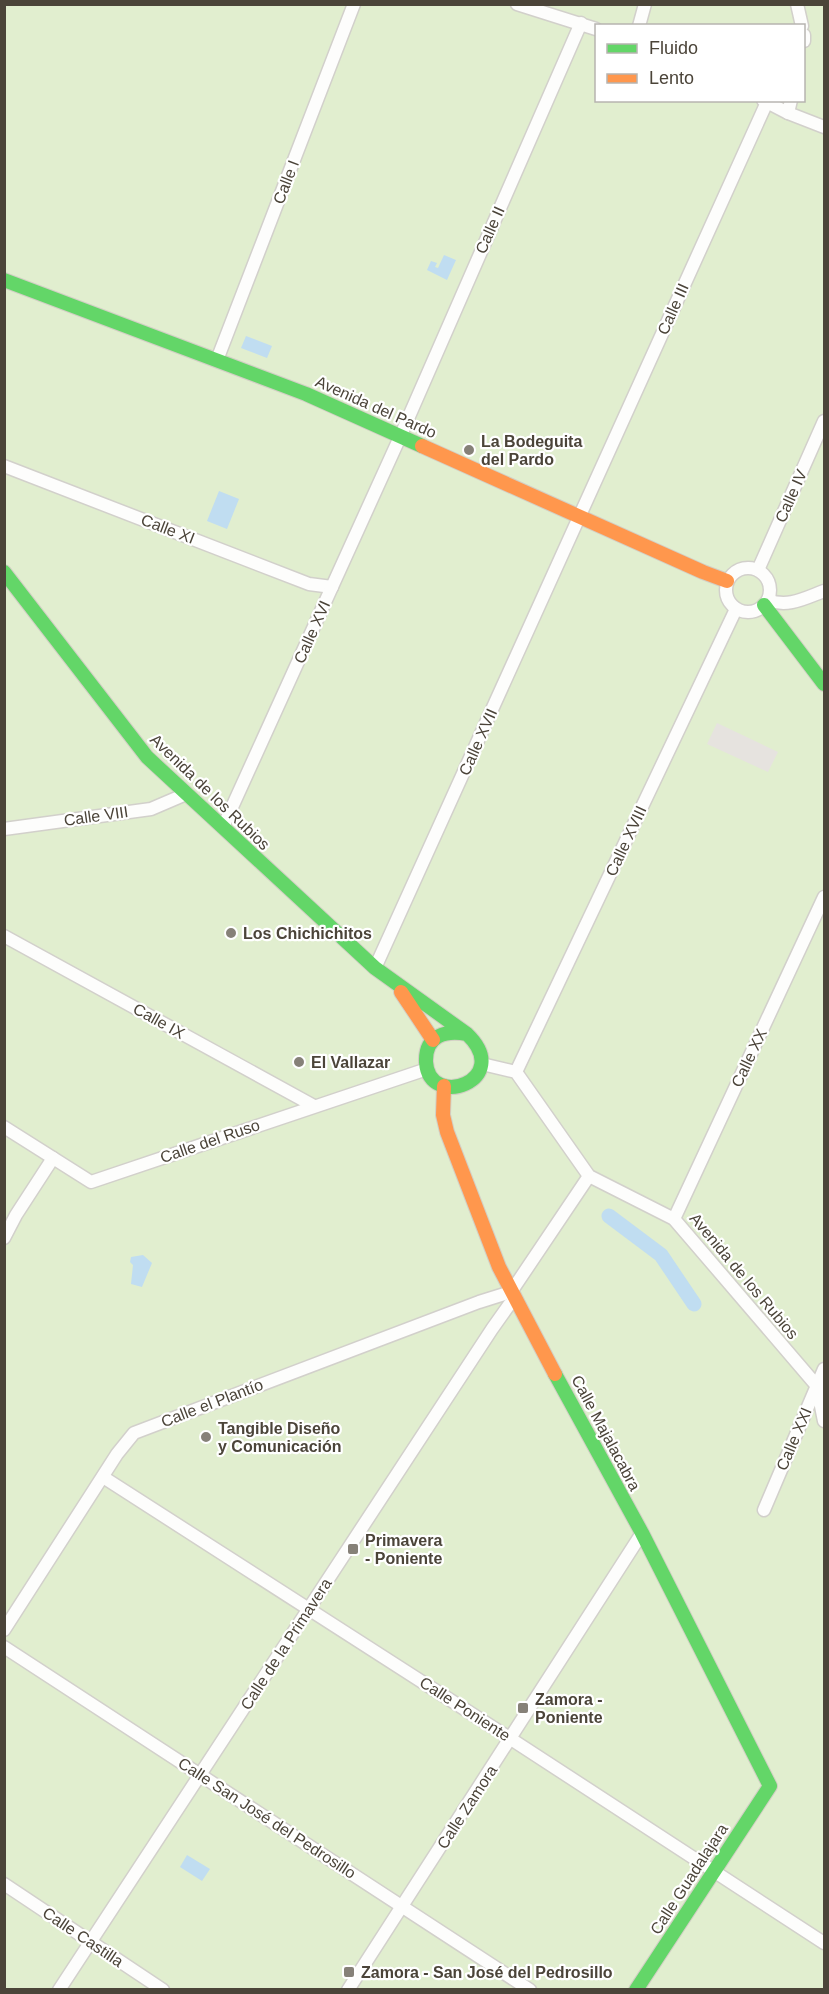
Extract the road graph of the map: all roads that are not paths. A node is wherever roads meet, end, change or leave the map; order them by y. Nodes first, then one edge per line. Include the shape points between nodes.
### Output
1 (354, 4) edge
2 (517, 4) edge
3 (645, 4) edge
4 (798, 4) edge
5 (581, 23) junction
6 (640, 24) edge
7 (802, 24) edge
8 (595, 28) edge
9 (765, 102) edge
10 (769, 102) edge
11 (789, 107) edge
12 (825, 127) edge
13 (4, 279) edge
14 (217, 360) junction
15 (825, 421) edge
16 (400, 436) junction
17 (4, 466) edge
18 (580, 516) junction
19 (758, 570) junction
20 (4, 572) edge
21 (727, 581) junction
22 (332, 587) junction
23 (825, 591) edge
24 (766, 603) junction
25 (736, 609) junction
26 (825, 684) edge
27 (186, 794) junction
28 (223, 828) junction
29 (4, 829) edge
30 (825, 897) edge
31 (4, 936) edge
32 (375, 968) junction
33 (396, 984) junction
34 (467, 1034) junction
35 (433, 1040) junction
36 (482, 1064) junction
37 (427, 1069) junction
38 (516, 1072) junction
39 (444, 1086) junction
40 (315, 1106) junction
41 (4, 1127) edge
42 (53, 1158) junction
43 (590, 1176) junction
44 (674, 1218) junction
45 (4, 1238) edge
46 (513, 1296) junction
47 (825, 1369) edge
48 (817, 1386) junction
49 (825, 1421) edge
50 (103, 1477) junction
51 (764, 1510) dead end
52 (642, 1533) junction
53 (309, 1609) junction
54 (4, 1630) edge
55 (4, 1647) edge
56 (511, 1738) junction
57 (200, 1774) junction
58 (770, 1786) joint
59 (714, 1871) junction
60 (4, 1884) edge
61 (403, 1906) junction
62 (90, 1942) junction
63 (825, 1944) edge
64 (59, 1989) edge
65 (163, 1989) edge
66 (348, 1989) edge
67 (530, 1989) edge
68 (636, 1989) edge

1 - 14 street, Calle I
2 - 5 street
3 - 6 street
4 - 7 street
5 - 8 street
5 - 16 street, Calle II
9 - 18 street, Calle III
10 - 11 street
11 - 12 street
13 - 14 street, Avenida del Pardo
14 - 16 street, Avenida del Pardo
15 - 19 street, Calle IV
16 - 18 street, Avenida del Pardo
16 - 22 street, Calle XVI
17 - 22 street, Calle XI via 309,584
18 - 21 street, Avenida del Pardo
18 - 32 street, Calle XVII
19 - 21 street via 740,569
19 - 24 street via 769,583
20 - 27 street, Avenida de los Rubios via 147,758
21 - 25 street via 726,597
22 - 28 street, Calle XVI
23 - 24 street via 796,602
24 - 25 street via 746,613
24 - 26 street
25 - 38 street, Calle XVIII
27 - 28 street, Avenida de los Rubios
27 - 29 street, Calle VIII via 151,808
28 - 32 street, Avenida de los Rubios
30 - 44 street, Calle XX
31 - 40 street, Calle IX
32 - 33 street, Avenida de los Rubios
33 - 34 street, Avenida de los Rubios
33 - 35 street, Avenida de los Rubios
34 - 35 street via 449,1031
34 - 36 street, Avenida de los Rubios via 481,1052
35 - 37 street via 427,1048
36 - 38 street
36 - 39 street via 468,1084 457,1088
37 - 39 street
37 - 40 street, Calle del Ruso
38 - 43 street, Avenida de los Rubios
39 - 46 street, Calle Majalacabra via 447,1132
40 - 42 street, Calle del Ruso via 91,1182
41 - 42 street, Calle del Ruso
42 - 45 street
43 - 44 street, Avenida de los Rubios
43 - 46 street, Calle de la Primavera
44 - 48 street, Avenida de los Rubios
46 - 50 street, Calle el Plantío via 479,1302 134,1433
46 - 52 street, Calle Majalacabra
46 - 53 street, Calle de la Primavera
47 - 48 street, Calle XXI
48 - 49 street, Avenida de los Rubios
48 - 51 street, Calle XXI
50 - 53 street, Calle Poniente
50 - 54 street, Calle el Plantío
52 - 56 street, Calle Zamora
52 - 58 street, Calle Majalacabra
53 - 56 street, Calle Poniente
53 - 57 street, Calle de la Primavera
55 - 57 street, Calle San José del Pedrosillo
56 - 59 street, Calle Poniente
56 - 61 street, Calle Zamora
57 - 61 street, Calle San José del Pedrosillo
57 - 62 street, Calle de la Primavera
58 - 59 street, Calle Guadalajara
59 - 63 street, Calle Poniente
59 - 68 street, Calle Guadalajara
60 - 62 street, Calle Castilla
61 - 66 street, Calle Zamora
61 - 67 street, Calle San José del Pedrosillo
62 - 64 street, Calle de la Primavera
62 - 65 street, Calle Castilla

